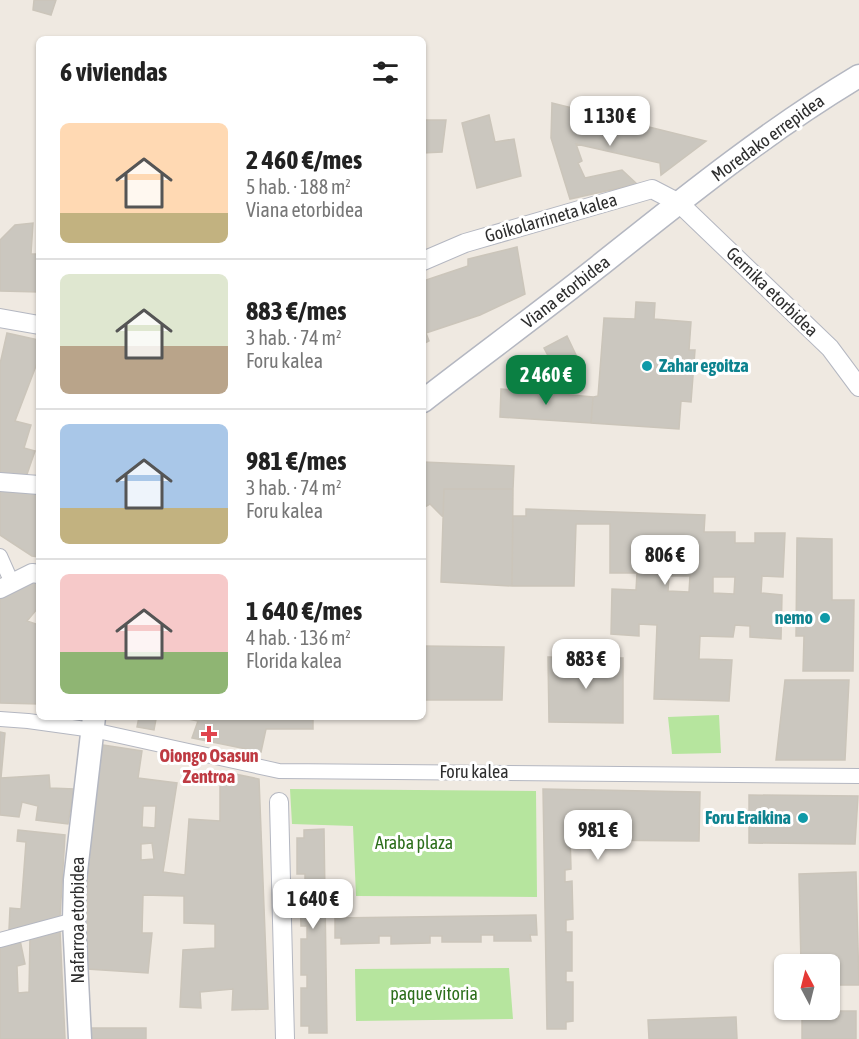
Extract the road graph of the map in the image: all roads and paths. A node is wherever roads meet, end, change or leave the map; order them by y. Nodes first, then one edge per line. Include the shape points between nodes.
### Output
1 (859, 76) edge
2 (679, 203) junction
3 (426, 260) edge
4 (0, 318) edge
5 (36, 324) edge
6 (859, 387) edge
7 (427, 396) edge
8 (0, 482) edge
9 (36, 485) edge
10 (0, 556) edge
11 (36, 574) edge
12 (6, 586) edge
13 (0, 719) edge
14 (93, 724) edge
15 (859, 776) edge
16 (279, 802) dead end
17 (75, 920) junction
18 (0, 940) edge
19 (80, 1039) edge
20 (285, 1039) edge

1 - 2 street, Moredako errepidea via 748,149
2 - 3 street, Goikolarrineta kalea via 652,189 465,243
2 - 6 street, Gernika etorbidea via 830,348
2 - 7 street, Viana etorbidea
4 - 5 street
8 - 9 street
10 - 12 street
11 - 12 street
13 - 14 street, Foru kalea
14 - 15 street, Foru kalea via 279,771
14 - 17 street, Nafarroa etorbidea via 75,880
16 - 20 street
17 - 18 street
17 - 19 street, Nafarroa etorbidea

